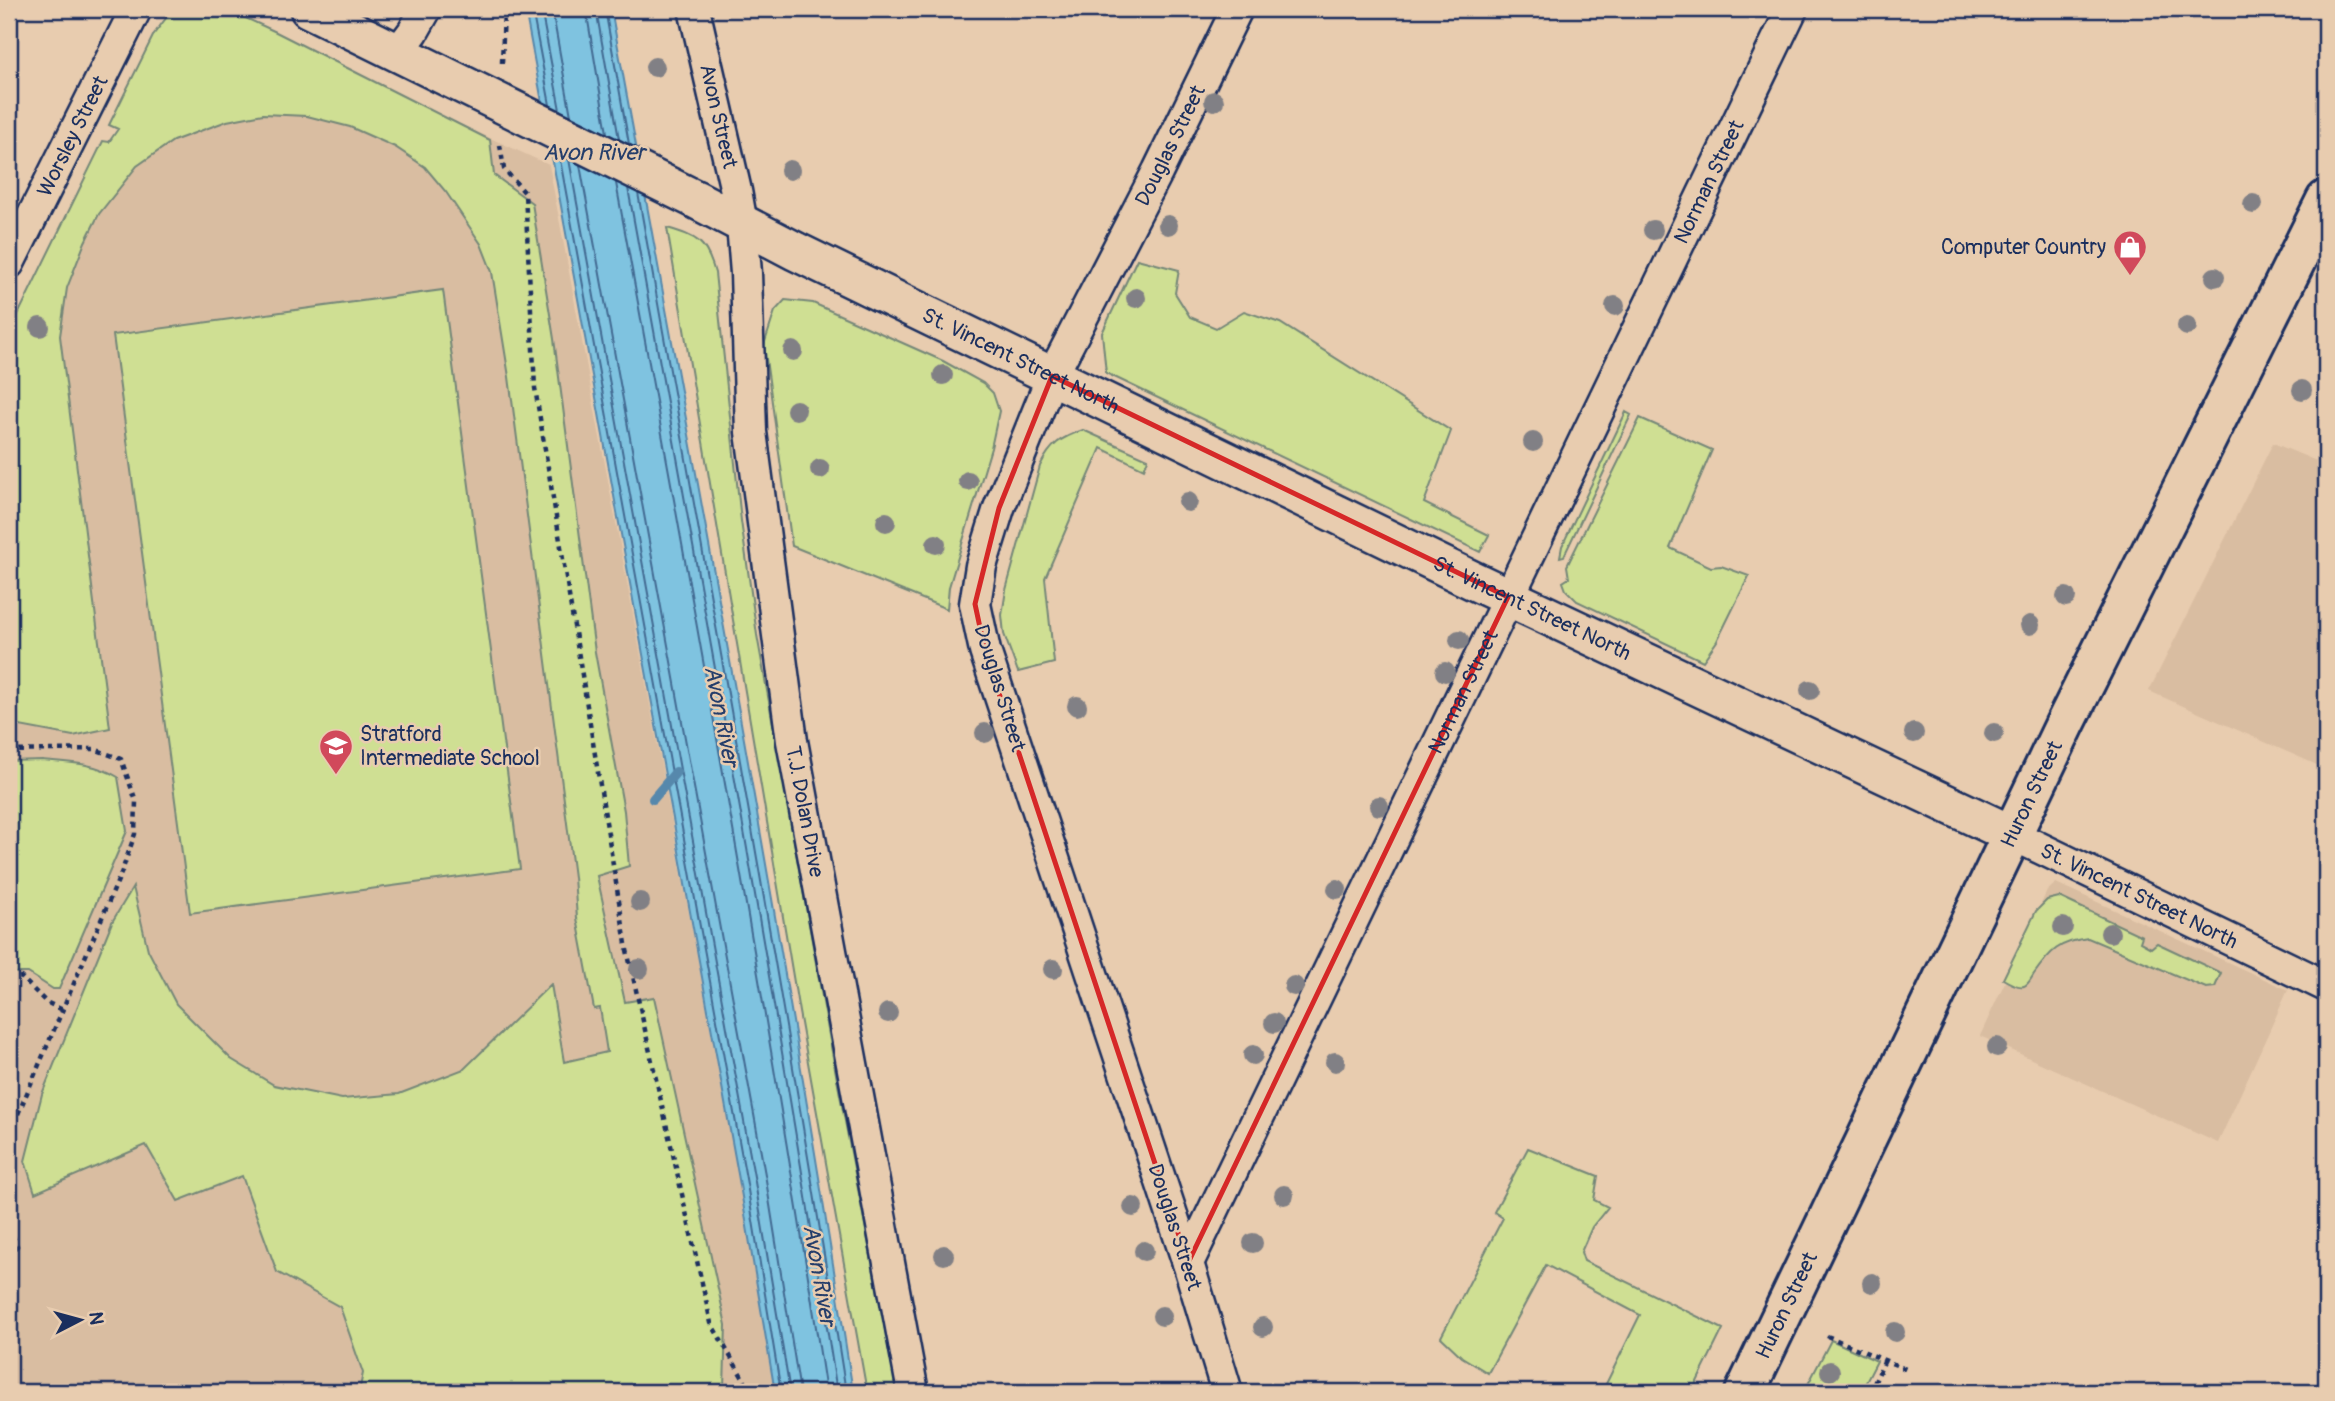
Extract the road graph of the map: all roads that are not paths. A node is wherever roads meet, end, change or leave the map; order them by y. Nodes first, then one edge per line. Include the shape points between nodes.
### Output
1 (136, 9) edge
2 (309, 9) edge
3 (426, 9) edge
4 (694, 9) edge
5 (1237, 9) edge
6 (1792, 9) edge
7 (398, 52) junction
8 (2326, 200) edge
9 (742, 224) junction
10 (9, 263) edge
11 (1052, 376) junction
12 (1508, 597) junction
13 (2013, 835) junction
14 (2326, 986) edge
15 (1188, 1263) junction
16 (913, 1392) edge
17 (1227, 1392) edge
18 (1745, 1392) edge

1 - 10 street, Worsley Street
2 - 7 street, St. Vincent Street North
3 - 7 street
4 - 9 street, Avon Street
5 - 11 street, Douglas Street
6 - 12 street, Norman Street
7 - 9 street, St. Vincent Street North
8 - 13 main road, Huron Street
9 - 11 street, St. Vincent Street North
9 - 16 street, T.J. Dolan Drive via 751,432 792,741
11 - 12 street, St. Vincent Street North
11 - 15 street, Douglas Street via 999,508 975,604 985,651
12 - 13 street, St. Vincent Street North
12 - 15 street, Norman Street
13 - 14 street, St. Vincent Street North
13 - 18 main road, Huron Street
15 - 17 street, Douglas Street

